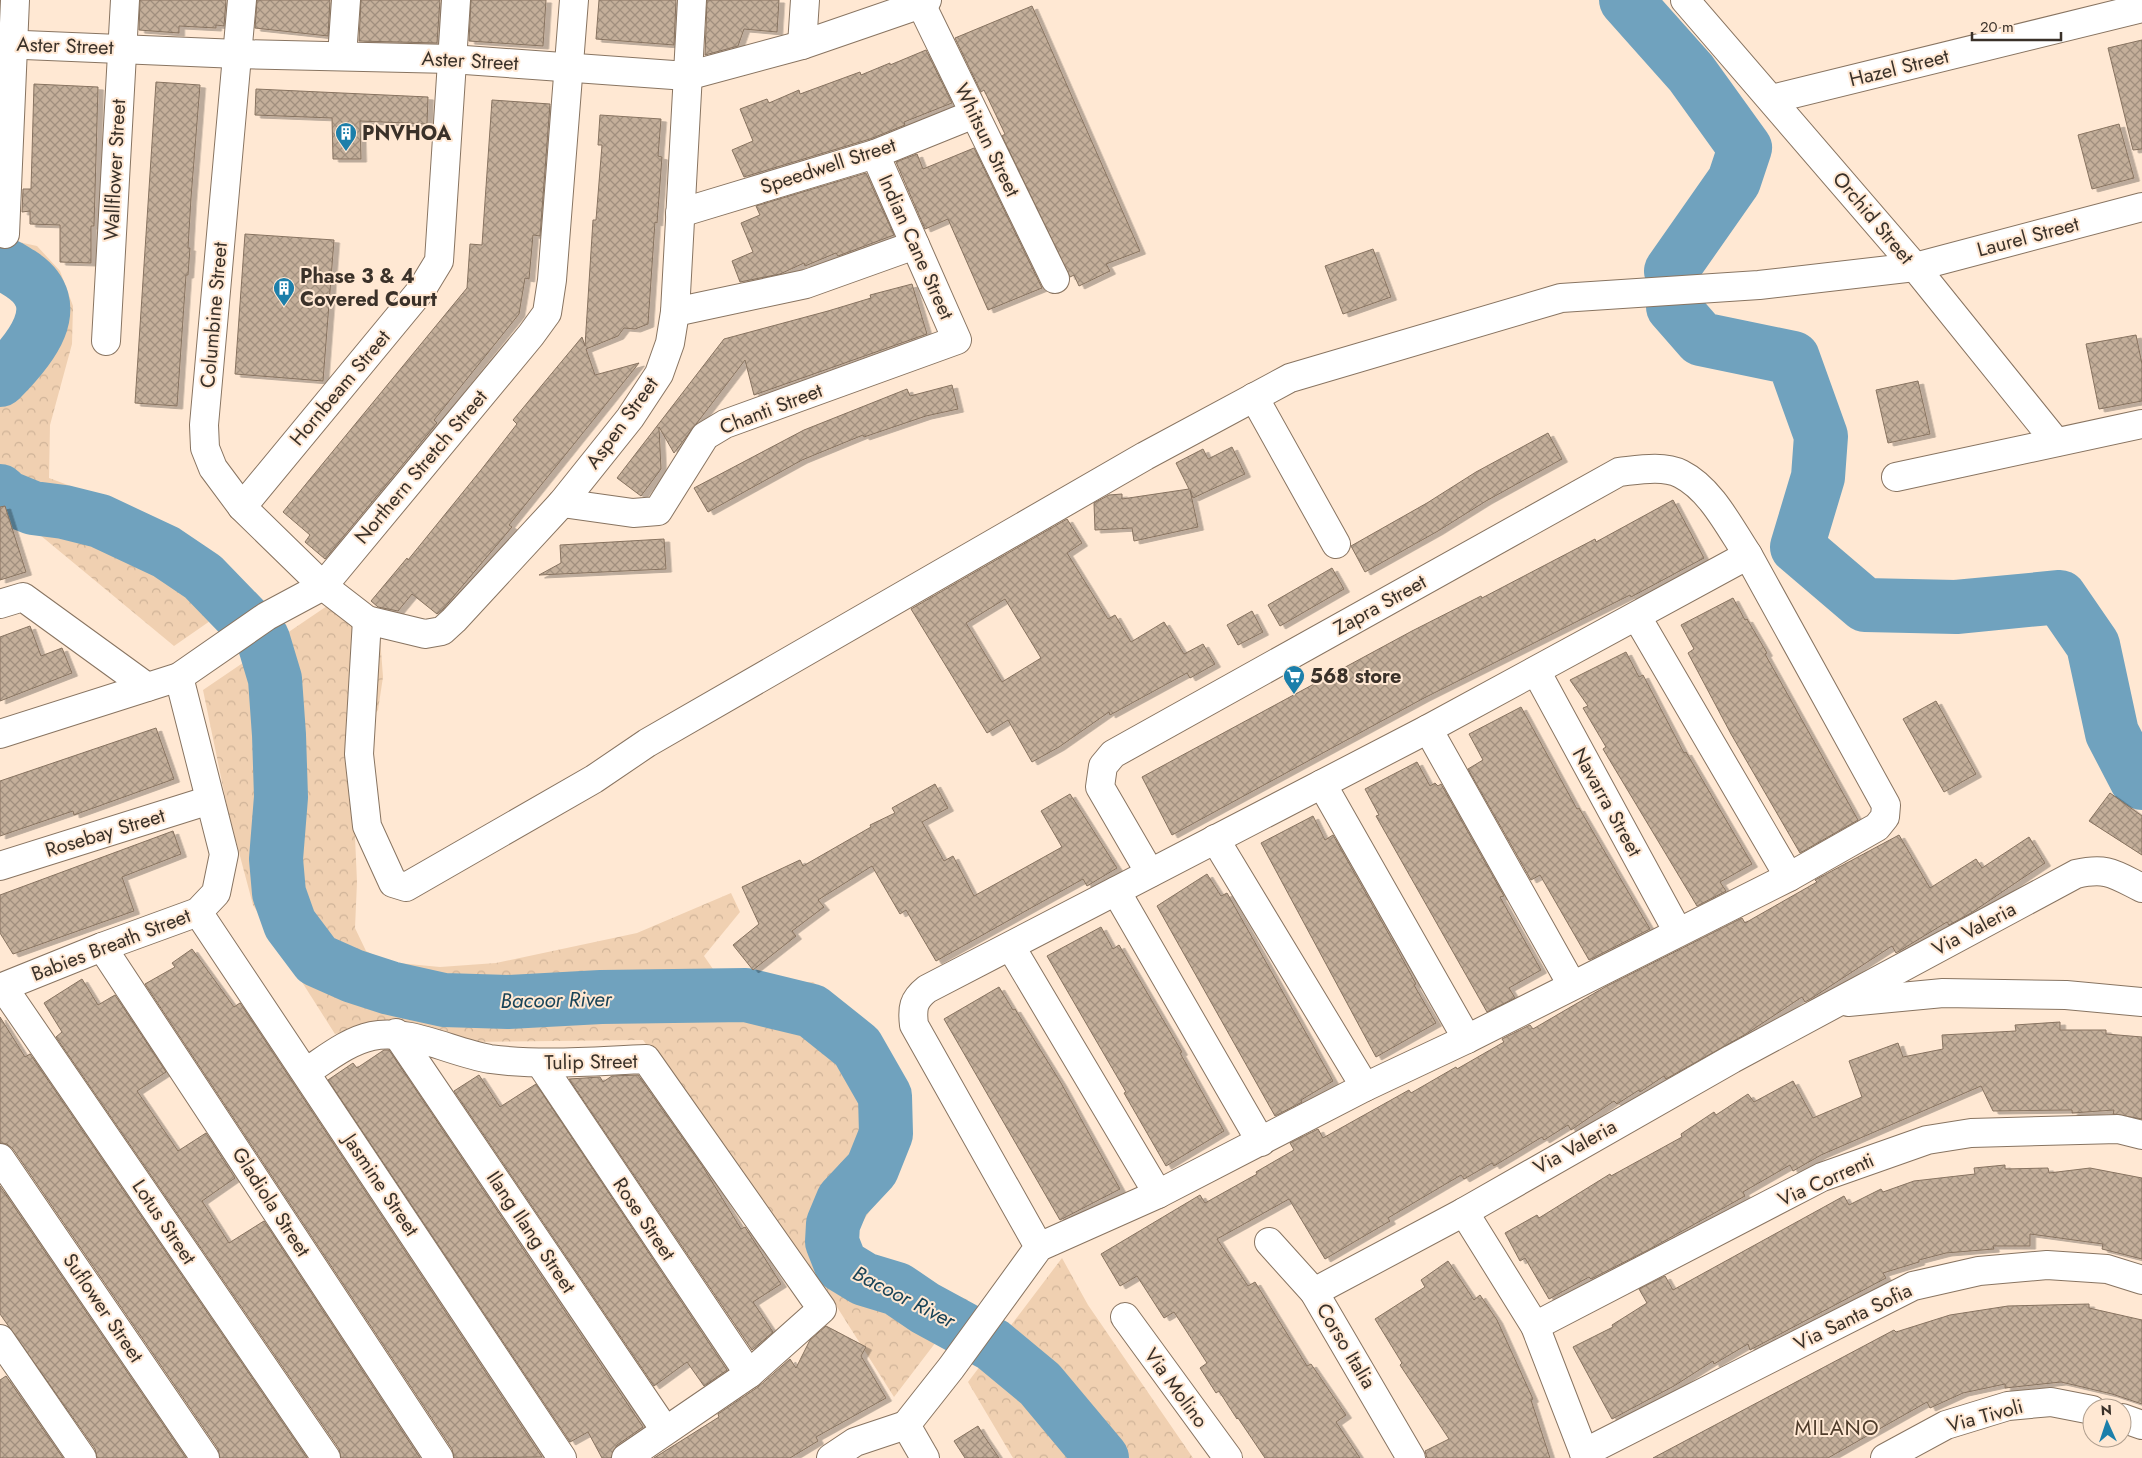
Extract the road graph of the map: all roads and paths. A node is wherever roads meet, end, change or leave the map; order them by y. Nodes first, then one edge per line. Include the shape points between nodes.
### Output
1 (15, 0) edge
2 (125, 0) edge
3 (242, 0) edge
4 (346, 0) edge
5 (456, 0) edge
6 (574, 0) edge
7 (692, 0) edge
8 (805, 0) edge
9 (1685, 0) edge
10 (923, 1) edge
11 (2142, 8) edge
12 (6, 44) edge
13 (802, 46) junction
14 (122, 48) junction
15 (238, 54) junction
16 (342, 56) junction
17 (452, 59) junction
18 (570, 68) junction
19 (687, 76) junction
20 (1772, 99) junction
21 (974, 114) junction
22 (875, 154) junction
23 (4, 159) edge
24 (2142, 207) edge
25 (680, 212) junction
26 (5, 234) dead end
27 (915, 245) junction
28 (1915, 267) junction
29 (1055, 279) dead end
30 (675, 312) junction
31 (957, 340) joint
32 (106, 341) dead end
33 (1254, 397) junction
34 (2142, 424) edge
35 (2056, 442) junction
36 (1896, 477) dead end
37 (562, 503) junction
38 (242, 507) junction
39 (1336, 544) dead end
40 (1748, 555) junction
41 (323, 586) junction
42 (0, 604) edge
43 (1637, 617) junction
44 (367, 620) junction
45 (1536, 672) junction
46 (179, 676) junction
47 (147, 687) junction
48 (1428, 729) junction
49 (0, 734) edge
50 (1322, 784) junction
51 (210, 800) junction
52 (1215, 839) junction
53 (0, 866) edge
54 (1150, 873) junction
55 (1789, 877) junction
56 (2142, 888) edge
57 (1116, 891) junction
58 (207, 903) junction
59 (1678, 932) junction
60 (102, 947) junction
61 (1011, 947) junction
62 (1572, 985) junction
63 (1, 987) edge
64 (2142, 1002) edge
65 (1837, 1003) junction
66 (396, 1033) junction
67 (1467, 1039) junction
68 (540, 1063) junction
69 (306, 1072) junction
70 (1365, 1087) junction
71 (2142, 1135) edge
72 (1261, 1142) junction
73 (0, 1158) edge
74 (1158, 1194) junction
75 (1464, 1212) junction
76 (1269, 1242) dead end
77 (1039, 1247) junction
78 (2142, 1280) edge
79 (1314, 1292) junction
80 (1125, 1317) dead end
81 (1535, 1326) junction
82 (0, 1339) edge
83 (749, 1374) junction
84 (2082, 1408) edge
85 (906, 1425) junction
86 (665, 1430) junction
87 (1585, 1455) edge
88 (82, 1458) edge
89 (206, 1458) edge
90 (326, 1458) edge
91 (439, 1458) edge
92 (562, 1458) edge
93 (626, 1458) edge
94 (832, 1458) edge
95 (925, 1458) edge
96 (1228, 1458) edge
97 (1411, 1458) edge
98 (1885, 1458) edge

1 - 12 street
2 - 14 street, Wallflower Street
3 - 15 street, Columbine Street
4 - 16 street
5 - 17 street, Hornbeam Street
6 - 18 street, Northern Stretch Street
7 - 19 street, Aspen Street
8 - 13 street
9 - 20 street, Orchid Street
10 - 13 street, Aster Street
10 - 21 street, Whitsun Street
11 - 20 street, Hazel Street
12 - 14 street, Aster Street
12 - 23 street
13 - 19 street, Aster Street
14 - 15 street, Aster Street
14 - 32 street, Wallflower Street
15 - 16 street, Aster Street
15 - 38 street, Columbine Street via 204,425 205,448 214,468
16 - 17 street, Aster Street
17 - 18 street, Aster Street
17 - 38 street, Hornbeam Street via 439,261 422,289
18 - 19 street, Aster Street
18 - 41 street, Northern Stretch Street via 547,313
19 - 25 street, Aspen Street
20 - 28 street, Orchid Street
21 - 22 street, Speedwell Street
21 - 29 street, Whitsun Street
22 - 25 street, Speedwell Street
22 - 27 street, Indian Cane Street
23 - 26 street
24 - 28 street, Laurel Street
25 - 30 street, Aspen Street
27 - 30 street via 806,284
27 - 31 street, Indian Cane Street
28 - 33 street, Laurel Street via 1759,285 1561,298 1290,378
28 - 35 street, Orchid Street
30 - 37 street, Aspen Street via 670,343 659,374 630,418
31 - 37 street, Chanti Street via 725,424 705,436 658,511 633,513
33 - 39 street
33 - 44 street, Laurel Street via 1145,456 655,738 594,780 406,887 393,883 367,826 359,754
34 - 35 street
35 - 36 street
37 - 44 street, Aspen Street via 442,631 425,634
38 - 41 street, Columbine Street
40 - 43 street
40 - 54 street, Zapra Street via 1702,489 1680,474 1650,469 1619,472 1113,754 1104,766 1100,786
40 - 55 street, Zapra Street via 1886,805 1885,817 1877,827
41 - 44 street, Aspen Street
41 - 46 street, Northern Stretch Street via 267,616
42 - 47 street via 23,597
43 - 45 street
43 - 55 street
45 - 48 street
45 - 59 street, Navarra Street
46 - 47 street, Northern Stretch Street
46 - 51 street
47 - 49 street, Northern Stretch Street
48 - 50 street
48 - 62 street
50 - 52 street
50 - 67 street
51 - 53 street, Rosebay Street
51 - 58 street via 224,854
52 - 54 street
52 - 70 street
54 - 57 street
55 - 59 street
56 - 65 street, Via Valeria via 2114,874 2096,870 2076,874
57 - 61 street
57 - 72 street
58 - 60 street, Babies Breath Street
58 - 69 street, Jasmine Street
59 - 62 street
60 - 63 street, Babies Breath Street
60 - 91 street, Gladiola Street
61 - 74 street
61 - 77 street via 915,998 914,1025
62 - 67 street
63 - 90 street, Lotus Street
64 - 65 street, Via Valeria via 2066,995 1943,993
65 - 75 street, Via Valeria
66 - 68 street, Tulip Street via 450,1050
66 - 69 street, Tulip Street via 372,1036 348,1046
66 - 86 street, Ilang Ilang Street
67 - 70 street
68 - 83 street, Rose Street
68 - 83 street, Tulip Street via 646,1059 822,1309
69 - 92 street, Jasmine Street
70 - 72 street
71 - 81 street, Via Correnti via 2118,1129 1971,1133 1927,1140 1822,1178
72 - 74 street
73 - 89 street, Suflower Street
74 - 77 street
75 - 79 street, Via Valeria
75 - 81 street
76 - 79 street, Corso Italia
77 - 85 street
78 - 87 street, Via Santa Sofia via 2107,1269 2047,1265 1979,1271 1913,1286
79 - 97 street, Corso Italia
80 - 96 street, Via Molino
81 - 87 street
82 - 88 street
83 - 86 street
84 - 98 street, Via Tivoli via 2051,1402 2008,1406 1946,1425
85 - 94 street via 856,1442
85 - 95 street
86 - 93 street

